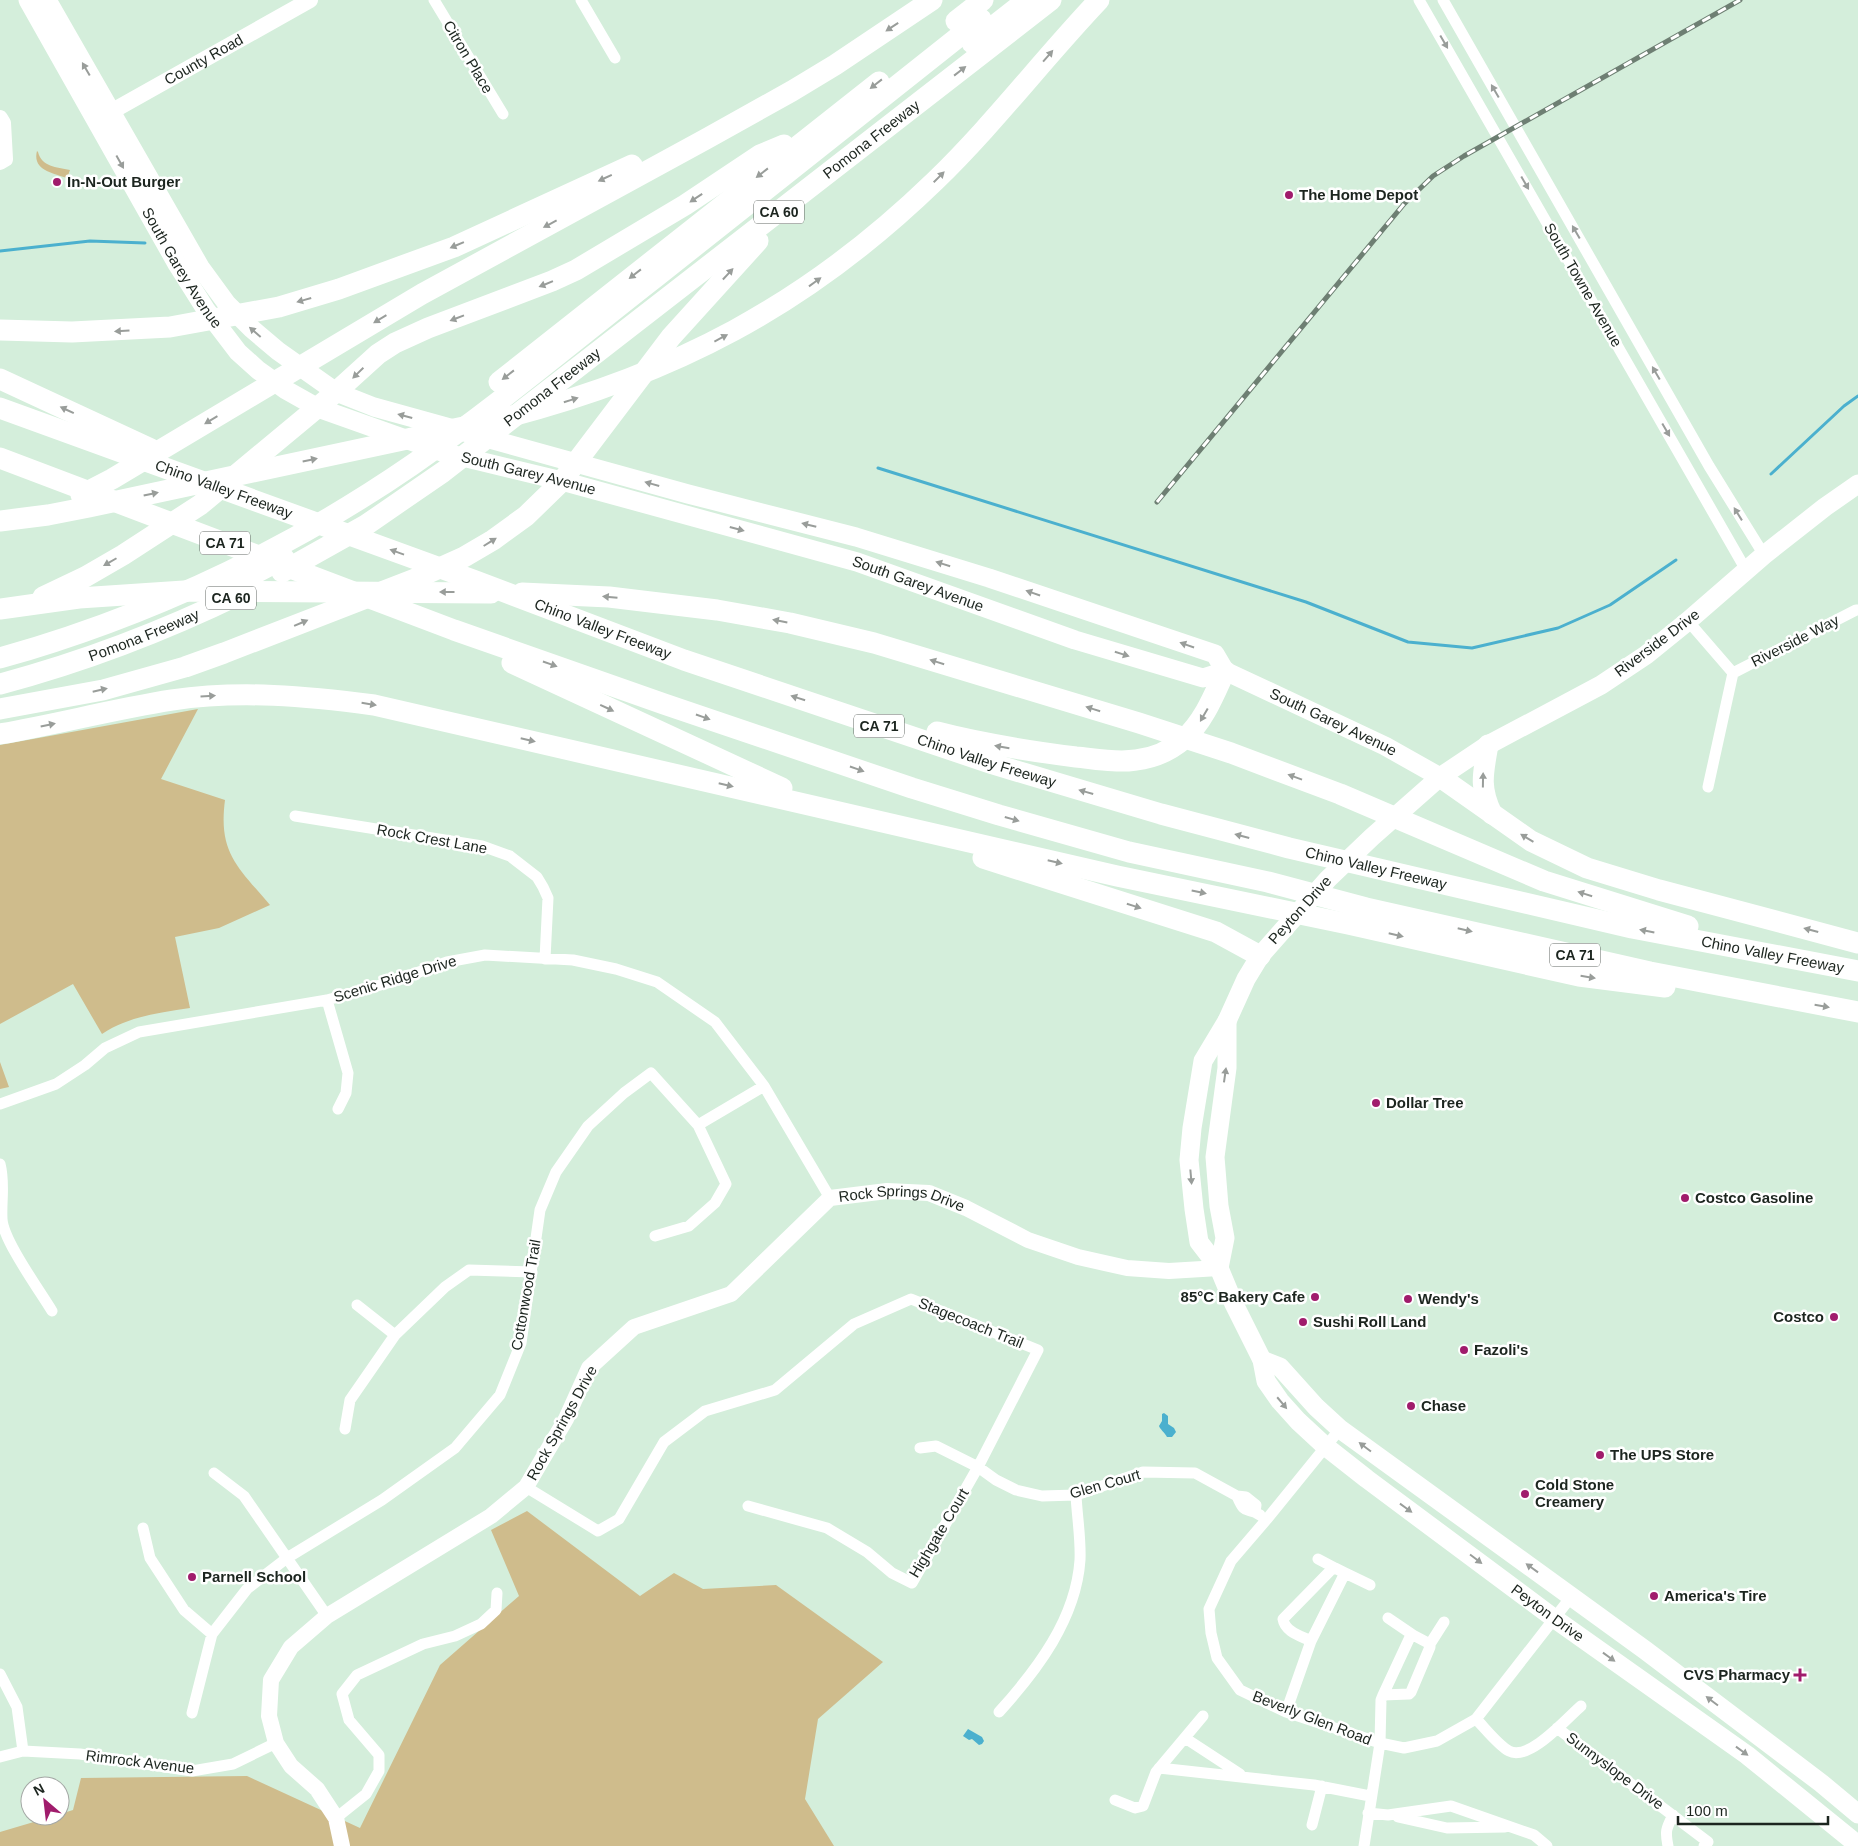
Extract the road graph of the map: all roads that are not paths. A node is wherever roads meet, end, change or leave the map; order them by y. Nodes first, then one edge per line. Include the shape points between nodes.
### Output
1 (28, 0) edge
2 (47, 0) edge
3 (310, 0) edge
4 (434, 0) edge
5 (581, 0) edge
6 (932, 0) edge
7 (983, 0) edge
8 (1004, 0) edge
9 (1027, 0) edge
10 (1051, 0) edge
11 (1100, 0) edge
12 (1420, 0) edge
13 (1443, 0) edge
14 (615, 58) dead end
15 (792, 91) junction
16 (503, 114) dead end
17 (103, 116) junction
18 (0, 118) edge
19 (814, 132) junction
20 (2, 161) edge
21 (801, 195) junction
22 (0, 330) edge
23 (0, 379) edge
24 (336, 392) junction
25 (0, 408) edge
26 (318, 408) junction
27 (484, 419) junction
28 (107, 437) junction
29 (0, 458) edge
30 (576, 462) junction
31 (421, 466) junction
32 (562, 481) junction
33 (1858, 484) edge
34 (741, 508) junction
35 (673, 512) junction
36 (0, 521) edge
37 (0, 534) edge
38 (1764, 555) junction
39 (1746, 570) junction
40 (0, 609) edge
41 (1858, 610) edge
42 (0, 616) edge
43 (1688, 621) junction
44 (454, 630) junction
45 (0, 645) edge
46 (0, 658) edge
47 (1225, 671) junction
48 (0, 672) edge
49 (1733, 673) junction
50 (0, 684) edge
51 (825, 707) junction
52 (0, 709) edge
53 (0, 734) edge
54 (1488, 746) junction
55 (1440, 777) junction
56 (1708, 787) dead end
57 (1492, 814) junction
58 (295, 816) dead end
59 (1858, 943) edge
60 (1260, 956) junction
61 (1781, 956) junction
62 (545, 959) junction
63 (1858, 971) edge
64 (1785, 999) junction
65 (327, 1000) junction
66 (1858, 1012) edge
67 (1227, 1021) junction
68 (764, 1086) junction
69 (0, 1104) edge
70 (338, 1109) dead end
71 (698, 1125) junction
72 (0, 1164) edge
73 (830, 1198) junction
74 (655, 1236) dead end
75 (1219, 1268) junction
76 (532, 1272) junction
77 (357, 1305) dead end
78 (52, 1311) dead end
79 (394, 1335) junction
80 (1038, 1350) joint
81 (1262, 1360) junction
82 (345, 1429) dead end
83 (1340, 1429) junction
84 (1325, 1446) junction
85 (920, 1448) dead end
86 (978, 1467) junction
87 (214, 1473) dead end
88 (526, 1488) junction
89 (1076, 1495) junction
90 (748, 1506) dead end
91 (1267, 1519) junction
92 (143, 1528) dead end
93 (287, 1558) junction
94 (1318, 1559) dead end
95 (1339, 1570) junction
96 (1370, 1585) dead end
97 (497, 1593) dead end
98 (1571, 1597) junction
99 (327, 1616) junction
100 (1388, 1618) dead end
101 (1555, 1619) junction
102 (1444, 1622) dead end
103 (212, 1634) junction
104 (1413, 1636) junction
105 (1311, 1641) junction
106 (1430, 1644) junction
107 (0, 1674) edge
108 (1383, 1695) junction
109 (1581, 1706) dead end
110 (999, 1712) dead end
111 (1286, 1712) junction
112 (192, 1713) dead end
113 (1203, 1716) dead end
114 (1476, 1719) junction
115 (1557, 1728) junction
116 (1185, 1738) junction
117 (276, 1743) junction
118 (1380, 1743) junction
119 (23, 1751) junction
120 (0, 1756) edge
121 (1160, 1768) junction
122 (1243, 1776) junction
123 (1322, 1786) junction
124 (1370, 1796) junction
125 (1115, 1800) dead end
126 (1368, 1813) junction
127 (1858, 1814) edge
128 (1388, 1815) junction
129 (1673, 1815) junction
130 (336, 1818) junction
131 (1312, 1825) dead end
132 (1515, 1827) junction
133 (342, 1846) edge
134 (1364, 1846) edge
135 (1547, 1846) edge
136 (1668, 1846) edge
137 (1704, 1846) edge
138 (1858, 1846) edge

1 - 17 main road, South Garey Avenue
17 -> 2 main road, South Garey Avenue
3 - 17 street, County Road
4 - 16 street, Citron Place
5 - 14 street
6 -> 15 highway
7 -> 19 highway, Pomona Freeway / CA 60
8 - 27 highway
9 - 27 highway
21 -> 10 highway, Pomona Freeway / CA 60
36 -> 11 highway via 48,516 548,407 614,385 711,343 812,284 891,221 965,151
12 -> 39 street, South Towne Avenue
38 -> 13 street, South Towne Avenue via 1709,466
15 -> 22 highway via 454,246 347,286 279,307 170,327 72,332
15 -> 37 highway via 444,282 112,479
24 -> 17 main road, South Garey Avenue via 252,329 212,285
17 -> 26 main road, South Garey Avenue via 177,264 223,334 258,370
18 - 20 street via 3,123
19 -> 24 highway via 760,156 678,210 576,270 395,343
19 -> 27 highway, Pomona Freeway / CA 60
21 - 27 highway, Pomona Freeway / CA 60
30 -> 21 highway via 671,337
28 -> 23 highway
24 - 26 highway
30 -> 24 main road, South Garey Avenue via 374,407
25 - 28 highway
26 - 32 main road, South Garey Avenue via 442,452
26 -> 42 highway via 200,504 152,537 85,577
27 - 31 highway, Pomona Freeway / CA 60
27 - 31 highway, Pomona Freeway / CA 60
51 -> 28 highway, Chino Valley Freeway / CA 71 via 684,660 233,492 195,471
29 - 44 highway, CA 71
30 - 32 highway
34 -> 30 main road, South Garey Avenue
31 - 45 highway, Pomona Freeway / CA 60 via 315,512 178,582 91,616
31 - 46 highway via 245,563 164,601
31 - 48 highway via 354,519 199,602 63,654
31 - 50 highway, Pomona Freeway / CA 60 via 398,504 322,551 217,605 125,644
32 - 35 main road, South Garey Avenue
52 -> 32 highway via 103,690 185,666 256,642 415,578 494,540 526,516
33 - 38 main road, Riverside Drive
34 - 35 main road via 726,513
47 -> 34 main road, South Garey Avenue via 1214,654 999,581 856,537
35 -> 47 main road, South Garey Avenue via 857,562 1075,640 1204,678
38 - 39 main road, Riverside Drive
39 - 43 main road, Riverside Drive
61 -> 40 highway via 1544,881 1340,794 1231,753 922,657 759,616 658,602 522,593 144,593
41 - 49 street, Riverside Way
43 - 49 street
43 - 54 main road, Riverside Drive via 1601,685
44 -> 60 highway via 498,657 813,802 1201,927
44 -> 64 highway, CA 71 via 912,788 1129,852 1650,972
47 -> 51 highway via 1191,733 1166,751 1136,760 1110,761 1004,747
47 - 55 main road, South Garey Avenue via 1385,746
49 - 56 street
61 -> 51 highway, Chino Valley Freeway / CA 71 via 1632,928 1289,848 993,764
53 -> 64 highway via 209,696 314,697 374,705 1117,876 1579,976
54 - 55 main road, Riverside Drive
57 -> 54 highway via 1482,781
55 - 57 highway
55 - 60 main road, Peyton Drive via 1328,879
59 -> 57 highway via 1587,868 1544,847
58 - 62 street, Rock Crest Lane via 482,846 510,856 537,877 548,898
60 - 67 main road, Peyton Drive
61 - 63 highway, Chino Valley Freeway / CA 71
62 - 65 street, Scenic Ridge Drive via 485,955 447,962
62 - 68 street, Scenic Ridge Drive via 573,960 657,982 715,1022
64 -> 66 highway, CA 71
65 - 69 street, Scenic Ridge Drive via 139,1032 105,1048 56,1084
65 - 70 street via 348,1073 346,1093
75 -> 67 main road, Peyton Drive via 1225,1238 1215,1157 1226,1068
67 -> 75 main road, Peyton Drive via 1203,1061 1189,1160 1199,1242
68 - 71 street
68 - 73 street, Scenic Ridge Drive
71 - 74 street via 726,1184 715,1203 689,1226
71 - 76 street, Cottonwood Trail via 651,1073 624,1093 588,1126 556,1172 540,1210
72 - 78 street via 2,1220 8,1238
73 - 75 street, Rock Springs Drive via 887,1191 929,1193 1028,1240 1078,1257 1127,1268 1169,1271
73 - 88 street, Rock Springs Drive via 731,1294 634,1328 589,1368 566,1419
75 - 81 main road, Peyton Drive
76 - 79 street via 469,1270 445,1287
76 - 93 street, Cottonwood Trail via 521,1344 500,1395 455,1448 382,1500
77 - 79 street
79 - 82 street via 350,1400
80 - 86 street, Highgate Court
80 - 88 street, Stagecoach Trail via 911,1299 854,1324 775,1390 705,1411 664,1442 619,1520 598,1531
81 - 83 main road, Peyton Drive via 1280,1367
81 -> 84 main road, Peyton Drive via 1266,1381 1280,1401
83 - 84 street, Beverly Glen Road
98 -> 83 main road, Peyton Drive
84 - 91 street, Beverly Glen Road
84 -> 101 main road, Peyton Drive
85 - 86 street, Glen Court via 936,1446
86 - 89 street, Glen Court via 1016,1490 1042,1496
86 - 90 street, Highgate Court via 912,1583 827,1528
87 - 93 street via 244,1496
88 - 99 street, Rock Springs Drive via 491,1516
89 - 91 street, Glen Court via 1143,1472 1195,1473 1237,1496 1246,1497 1256,1505 1255,1512
89 - 110 street via 1080,1558 1078,1578 1067,1612 1050,1647 1023,1686
91 - 111 street, Beverly Glen Road via 1231,1561 1209,1610 1211,1633 1217,1658 1240,1690
92 - 103 street via 150,1558 164,1580 184,1610
93 - 99 street
93 - 103 street, Cottonwood Trail via 247,1589
94 - 95 street
95 - 96 street
95 - 105 street via 1343,1577
95 - 105 street via 1330,1570 1283,1619 1287,1629
97 - 130 street via 496,1610 481,1624 455,1636 423,1644 356,1675 342,1694 349,1720 379,1755 379,1771 366,1794
98 - 101 street, Beverly Glen Road
127 -> 98 main road, Peyton Drive
99 - 117 street, Rock Springs Drive via 291,1647 271,1680 269,1716
100 - 104 street
101 - 114 street, Beverly Glen Road
101 -> 138 main road, Peyton Drive via 1747,1755
102 - 106 street
103 - 112 street, Cottonwood Trail
104 - 106 street
104 - 108 street
105 - 111 street
106 - 108 street via 1411,1692
107 - 119 street via 16,1707
108 - 118 street
109 - 115 street
111 - 118 street, Beverly Glen Road
113 - 116 street
114 - 115 street via 1508,1751 1514,1753 1533,1748
114 - 118 street, Beverly Glen Road via 1437,1741 1404,1748
115 - 129 street, Sunnyslope Drive
116 - 121 street
116 - 122 street
117 - 119 street, Rimrock Avenue via 233,1764 192,1771 80,1754
117 - 130 street, Rock Springs Drive via 291,1766 317,1789
118 - 124 street
119 - 120 street, Rimrock Avenue
121 - 122 street
121 - 125 street via 1143,1806 1135,1808
122 - 123 street
123 - 124 street
123 - 131 street
124 - 126 street
126 - 128 street
126 - 134 street
128 - 132 street via 1447,1828
128 - 132 street via 1451,1806
129 - 136 street, Sunnyslope Drive via 1665,1834
129 - 137 street, Sunnyslope Drive via 1708,1842
130 - 133 street, Rock Springs Drive
132 - 135 street via 1534,1835

